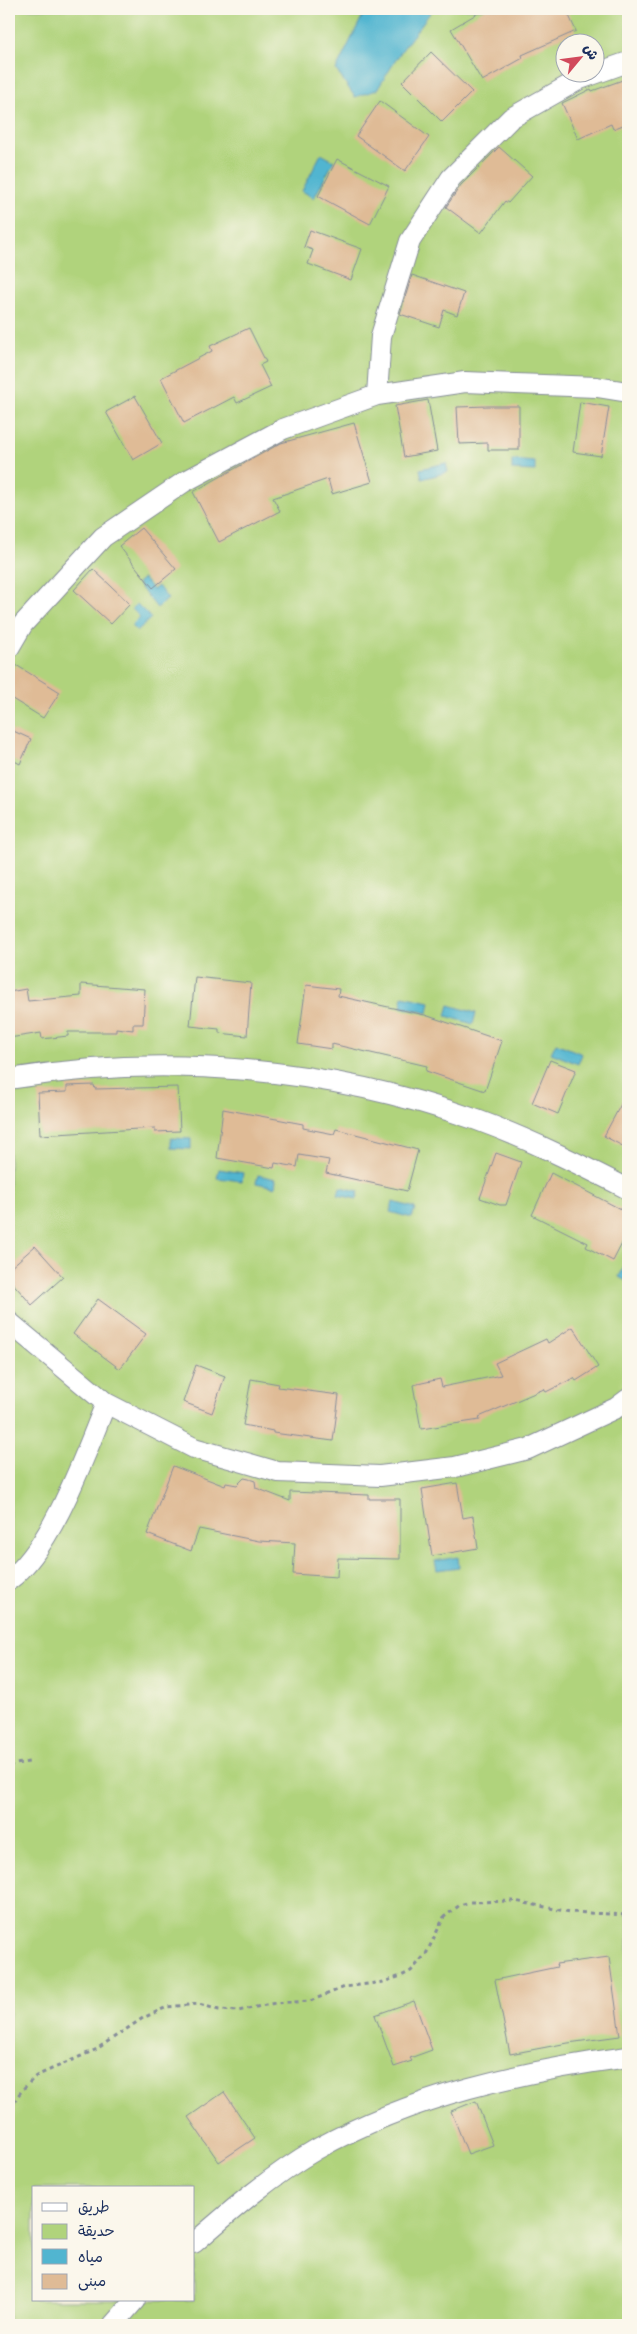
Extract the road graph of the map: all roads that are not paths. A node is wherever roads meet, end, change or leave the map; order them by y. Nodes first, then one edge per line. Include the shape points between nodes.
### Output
1 (628, 62) edge
2 (628, 392) edge
3 (377, 396) junction
4 (9, 648) edge
5 (9, 1079) edge
6 (628, 1189) edge
7 (9, 1322) edge
8 (628, 1399) edge
9 (106, 1403) junction
10 (9, 1580) edge
11 (628, 2057) edge
12 (195, 2242) edge
13 (133, 2302) edge
14 (112, 2325) edge

1 - 3 street via 580,80 510,118 451,178 410,241 381,336
2 - 3 street via 597,387 465,382
3 - 4 street via 283,429 184,482 103,537 23,624
5 - 6 street via 64,1070 179,1065 274,1072 366,1088 477,1120 561,1155
7 - 9 street
8 - 9 street via 616,1408 528,1449 455,1467 380,1476 278,1472 194,1448
9 - 10 street via 79,1470 45,1538
11 - 12 street via 550,2069 461,2090 384,2116 317,2150 257,2189
13 - 14 street

